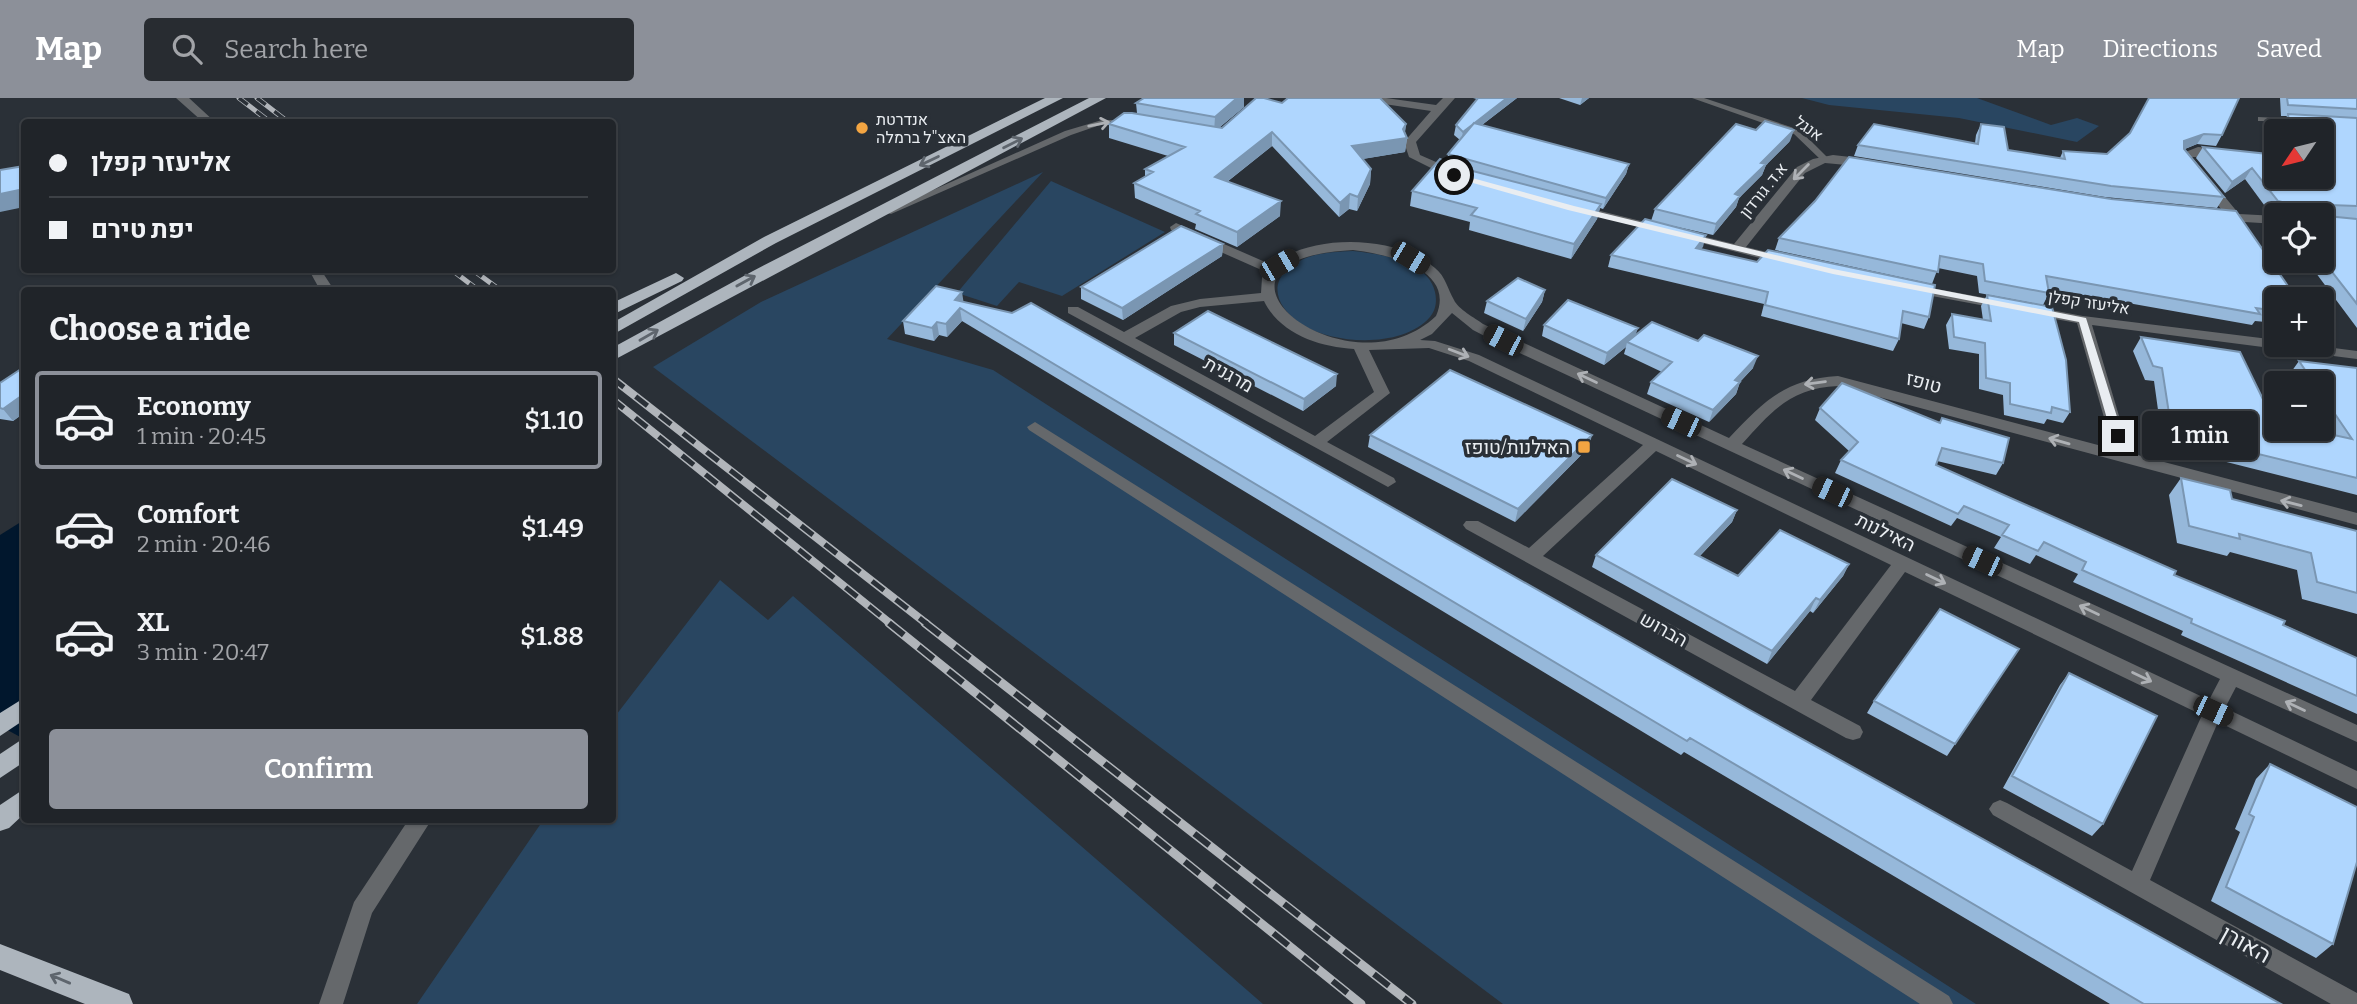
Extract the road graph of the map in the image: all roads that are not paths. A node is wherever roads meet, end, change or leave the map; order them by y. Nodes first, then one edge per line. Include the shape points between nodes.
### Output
1 (182, 98) edge
2 (1056, 98) edge
3 (1099, 98) edge
4 (1364, 98) edge
5 (1449, 98) edge
6 (1696, 98) edge
7 (1437, 109) junction
8 (206, 119) edge
9 (2261, 119) dead end
10 (2264, 119) edge
11 (1143, 125) edge
12 (2238, 154) edge
13 (1825, 158) junction
14 (1884, 166) edge
15 (1468, 179) edge
16 (1558, 205) edge
17 (2197, 215) edge
18 (2235, 218) junction
19 (2264, 219) edge
20 (855, 225) junction
21 (1176, 227) edge
22 (1737, 249) junction
23 (1797, 263) edge
24 (1275, 271) junction
25 (1897, 285) edge
26 (662, 293) junction
27 (1266, 297) junction
28 (1448, 303) junction
29 (616, 309) edge
30 (1073, 310) dead end
31 (2083, 320) junction
32 (616, 327) edge
33 (1124, 338) junction
34 (1392, 344) junction
35 (1360, 346) junction
36 (616, 354) edge
37 (2357, 355) edge
38 (1035, 427) dead end
39 (1316, 443) junction
40 (1654, 444) junction
41 (1732, 445) junction
42 (2124, 459) junction
43 (1388, 482) dead end
44 (2357, 519) edge
45 (1472, 526) dead end
46 (1530, 556) junction
47 (1902, 563) junction
48 (2232, 677) junction
49 (1798, 702) junction
50 (21, 710) edge
51 (2213, 711) junction
52 (0, 727) edge
53 (1853, 732) dead end
54 (2357, 734) edge
55 (21, 750) edge
56 (0, 768) edge
57 (2357, 780) edge
58 (21, 802) edge
59 (2000, 809) dead end
60 (0, 820) edge
61 (418, 823) edge
62 (2137, 884) junction
63 (0, 957) edge
64 (119, 1004) edge
65 (331, 1004) edge
66 (1941, 1004) edge
67 (2354, 1004) edge

1 - 8 street
2 -> 26 highway via 770,240 719,258
20 -> 3 highway
4 - 7 street
5 - 7 street
6 - 13 lane, אנגל via 1797,132
7 - 15 street via 1410,142 1415,157
9 - 10 lane
20 -> 11 lane via 1068,133 1102,122
12 - 18 street via 2198,151 2184,155
13 - 14 street
13 -> 22 street, א.ד. גורדון via 1801,170
16 - 22 street
17 - 18 street
18 - 19 street
36 -> 20 highway
21 - 24 street
22 - 23 street
24 - 27 street via 1268,280
24 - 28 street via 1300,253 1324,247 1383,249 1429,270 1443,286
25 - 31 street, אליעזר קפלן
26 - 29 highway
26 - 32 highway
27 - 33 street via 1176,309
27 - 35 street via 1276,314 1298,331
28 - 34 street via 1441,320
41 -> 28 street, האילנות via 1478,327
30 - 33 street, מרגנית
31 - 37 street, אליעזר קפלן
31 - 42 street
33 - 39 street, מרגנית
34 - 35 street
34 -> 40 street, האילנות via 1450,349
35 - 39 street via 1382,393
38 - 66 street
39 - 43 street, מרגנית
40 - 46 street
40 -> 47 street, האילנות
42 -> 41 street, טופז via 1838,381 1794,386
48 -> 41 street, האילנות
44 -> 42 street, טופז
45 - 46 street, הברוש
46 - 49 street, הברוש
47 - 49 street
47 -> 51 street, האילנות
48 - 51 street
54 -> 48 street, האילנות
49 - 53 street, הברוש
50 - 52 highway
51 - 57 street, האילנות
51 - 62 street
55 - 56 highway
58 - 60 highway
59 - 62 street, האורן
61 - 65 street via 362,909
62 - 67 street, האורן
64 -> 63 highway

